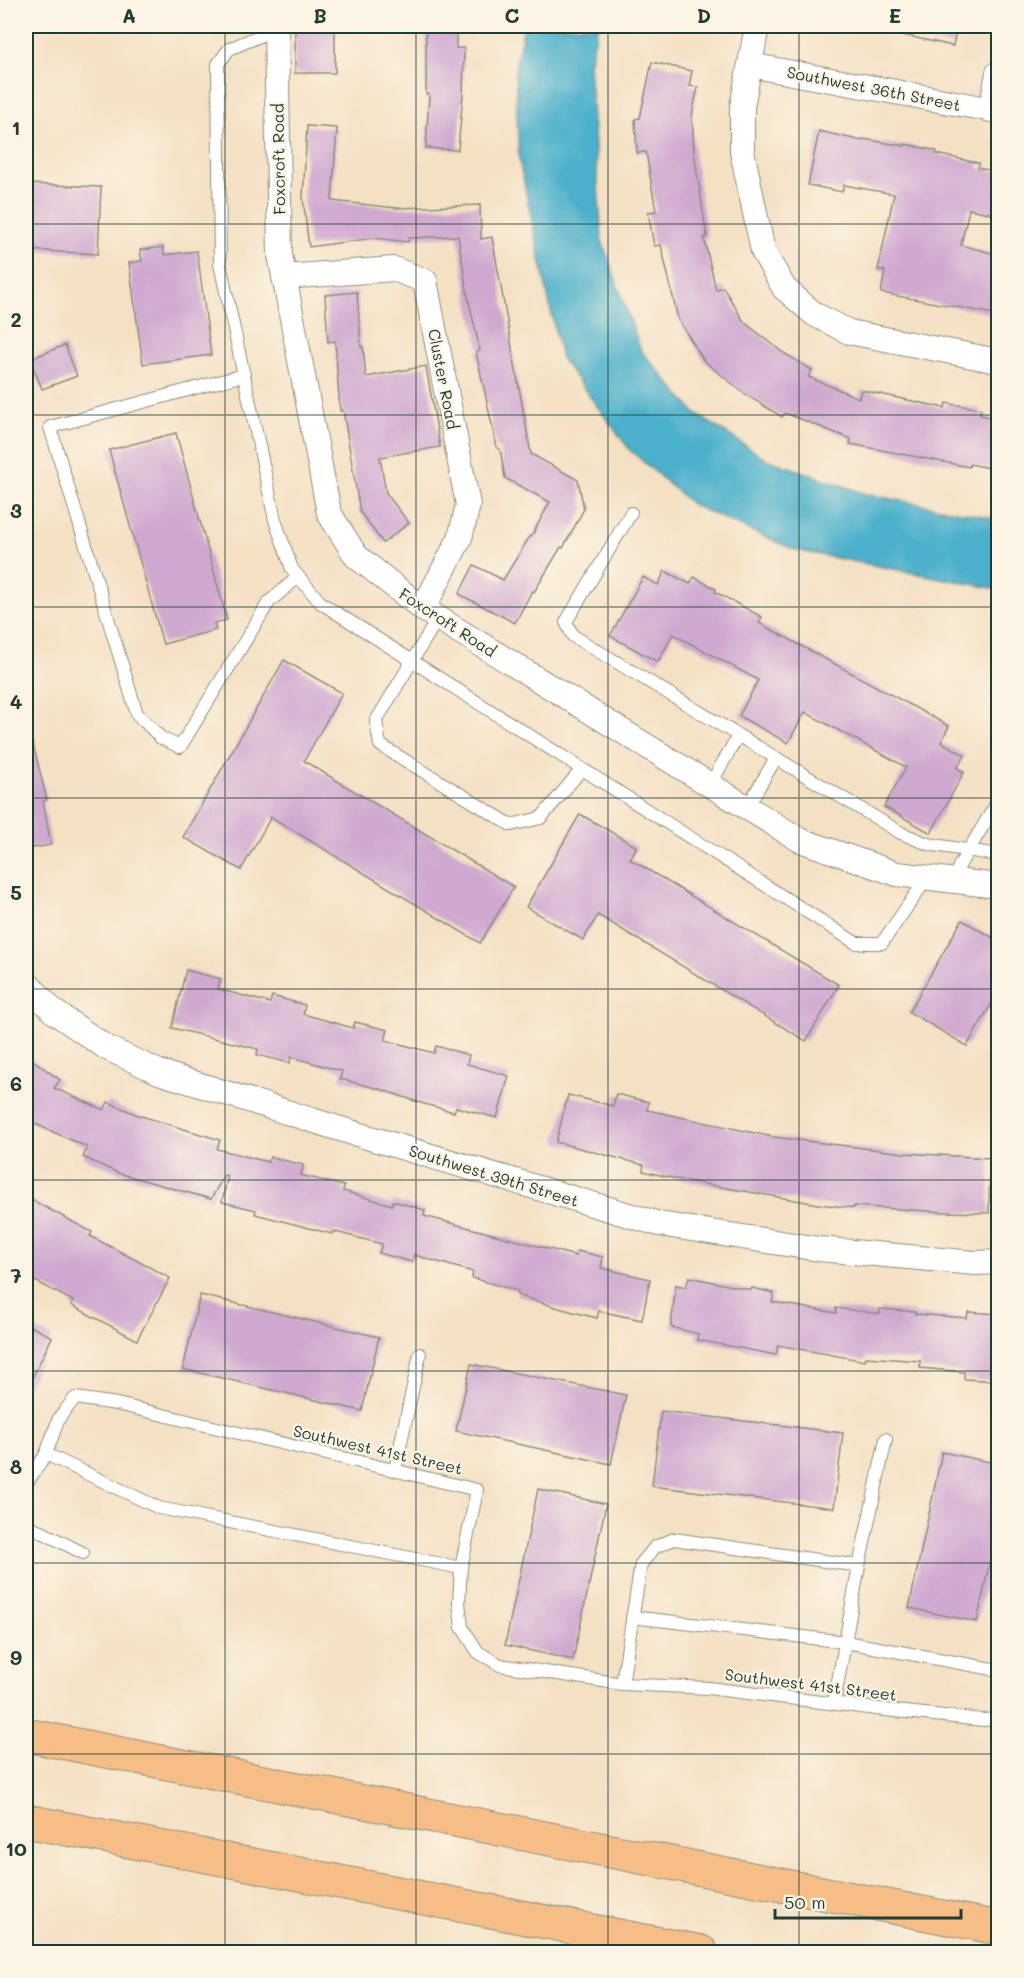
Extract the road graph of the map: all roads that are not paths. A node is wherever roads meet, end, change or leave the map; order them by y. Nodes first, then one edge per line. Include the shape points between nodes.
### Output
1 (757, 26) edge
2 (276, 27) edge
3 (750, 65) junction
4 (999, 73) edge
5 (995, 111) edge
6 (284, 277) junction
7 (999, 361) edge
8 (244, 375) junction
9 (631, 513) dead end
10 (298, 576) junction
11 (430, 613) junction
12 (412, 660) junction
13 (738, 736) junction
14 (776, 758) junction
15 (582, 769) junction
16 (710, 785) junction
17 (999, 801) edge
18 (747, 807) junction
19 (969, 851) junction
20 (999, 855) edge
21 (927, 878) junction
22 (955, 881) junction
23 (999, 886) edge
24 (26, 982) edge
25 (999, 1262) edge
26 (420, 1354) dead end
27 (886, 1439) dead end
28 (46, 1454) junction
29 (395, 1470) junction
30 (26, 1484) edge
31 (26, 1524) edge
32 (84, 1553) dead end
33 (859, 1566) junction
34 (461, 1568) junction
35 (632, 1617) junction
36 (846, 1642) junction
37 (999, 1670) edge
38 (622, 1684) junction
39 (834, 1703) junction
40 (999, 1719) edge
41 (26, 1735) edge
42 (26, 1821) edge
43 (999, 1928) edge
44 (701, 1953) edge

1 - 3 street
2 - 6 street, Foxcroft Road via 280,255
2 - 8 lane via 229,49 218,64 220,264
3 - 5 street, Southwest 36th Street
3 - 7 street via 742,107 742,151 763,251 784,288 814,314 849,332
4 - 5 street
6 - 11 street, Foxcroft Road via 329,513 356,556
6 - 11 street, Cluster Road via 394,269 425,281 468,505 460,538
8 - 10 lane via 275,520
8 - 10 lane via 50,427 137,714 161,738 180,747 269,602
9 - 13 lane via 566,622 573,636
10 - 12 lane via 321,603
11 - 12 lane
11 - 16 street, Foxcroft Road
12 - 15 lane
12 - 15 lane via 376,720 380,745 511,825 541,818
13 - 14 lane
13 - 16 lane
14 - 18 lane
14 - 19 lane via 901,833 928,844
15 - 21 lane via 856,943 882,943
16 - 18 street, Foxcroft Road
17 - 19 lane
18 - 21 street, Foxcroft Road via 800,840 897,874
19 - 20 lane
19 - 22 lane
21 - 22 street, Foxcroft Road
22 - 23 street, Foxcroft Road
24 - 25 street, Southwest 39th Street via 53,1011 107,1048 159,1072 659,1224 819,1249
26 - 29 lane
27 - 33 lane
28 - 29 lane, Southwest 41st Street via 59,1418 75,1398 117,1404
28 - 30 lane, Southwest 41st Street
28 - 34 lane via 159,1508
29 - 34 lane, Southwest 41st Street via 477,1490
31 - 32 lane
33 - 35 lane via 674,1539 655,1547 641,1564
33 - 36 lane
34 - 38 lane, Southwest 41st Street via 462,1627 478,1652 500,1665
35 - 36 lane
35 - 38 lane
36 - 37 lane
36 - 39 lane
38 - 39 lane, Southwest 41st Street via 708,1688
39 - 40 lane, Southwest 41st Street
41 - 43 highway
42 - 44 highway

